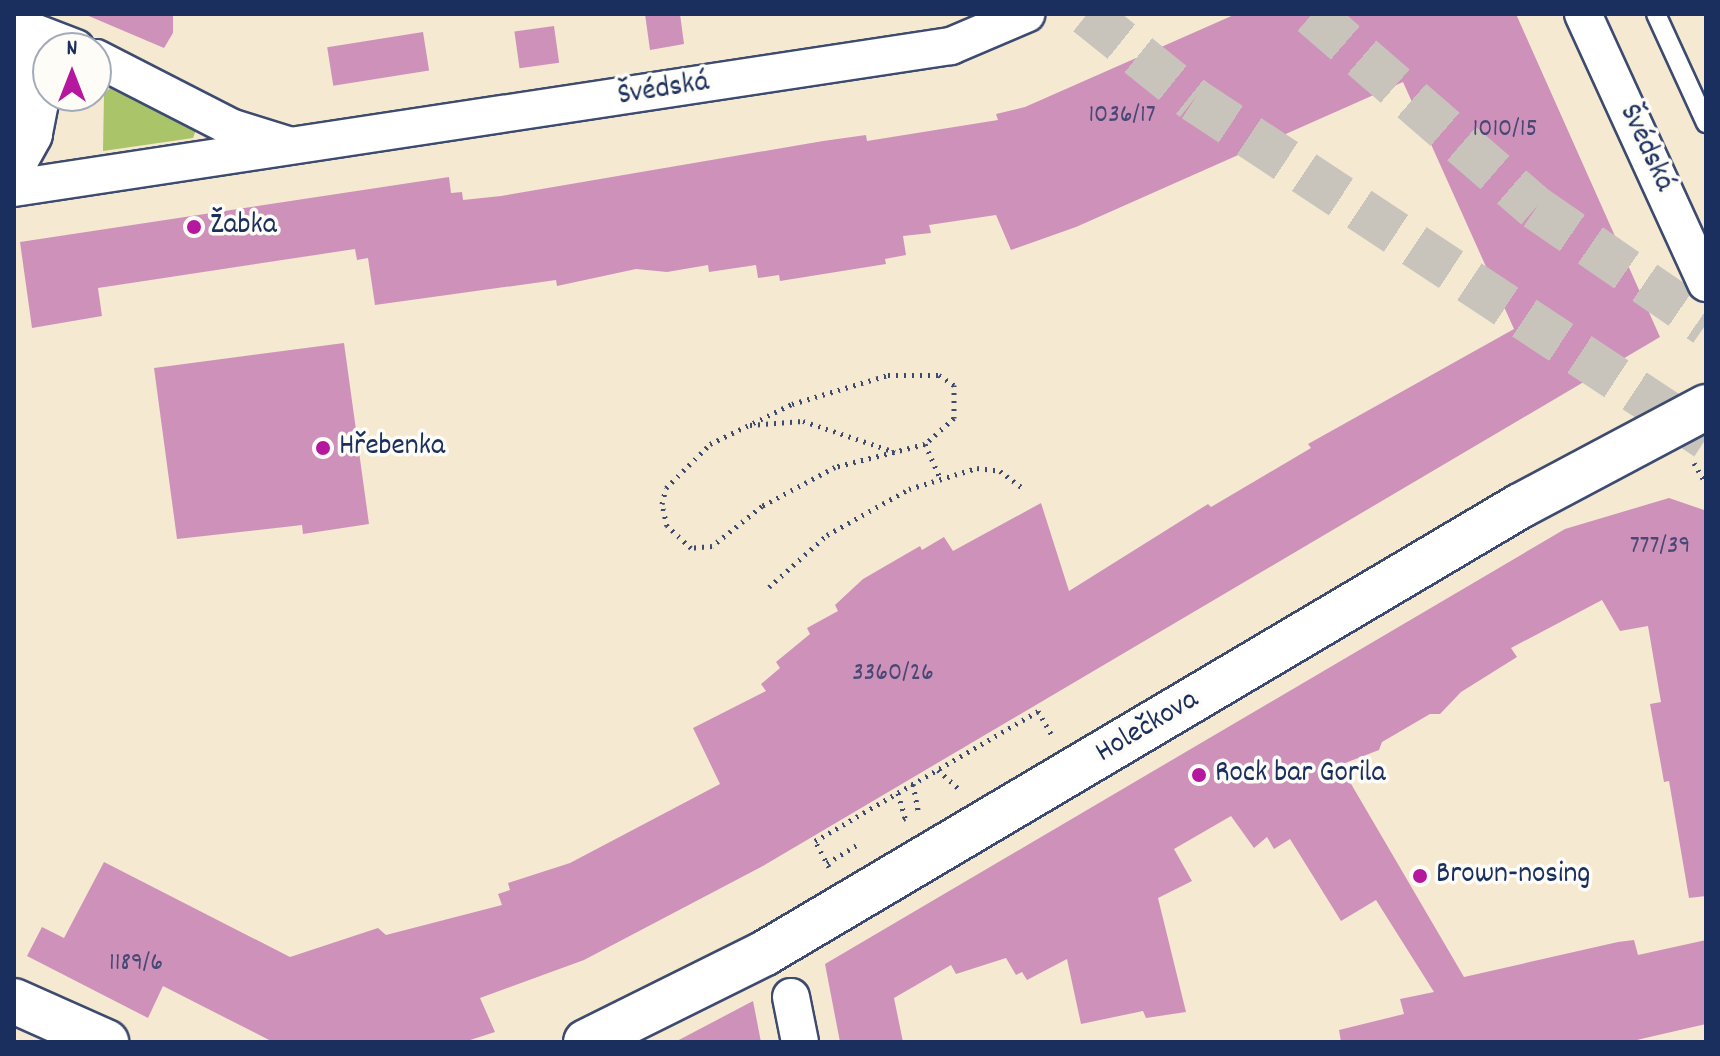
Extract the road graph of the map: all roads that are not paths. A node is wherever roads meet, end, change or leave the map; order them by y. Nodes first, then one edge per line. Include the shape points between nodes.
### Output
1 (1026, 14) edge
2 (1583, 14) edge
3 (1656, 14) edge
4 (15, 21) edge
5 (40, 32) edge
6 (112, 66) edge
7 (1706, 123) edge
8 (298, 148) junction
9 (14, 163) edge
10 (14, 188) edge
11 (1706, 283) edge
12 (1698, 416) edge
13 (791, 997) dead end
14 (14, 1001) edge
15 (106, 1042) edge
16 (586, 1042) edge
17 (800, 1042) edge

1 - 8 street, Švédská via 951,46
2 - 11 street, Švédská
3 - 7 lane
4 - 5 street
4 - 9 street via 36,102 30,134
6 - 8 street, Švédská via 233,128
8 - 10 street, Švédská
12 - 16 street, Holečkova via 1520,506 765,953
13 - 17 street
14 - 15 street

